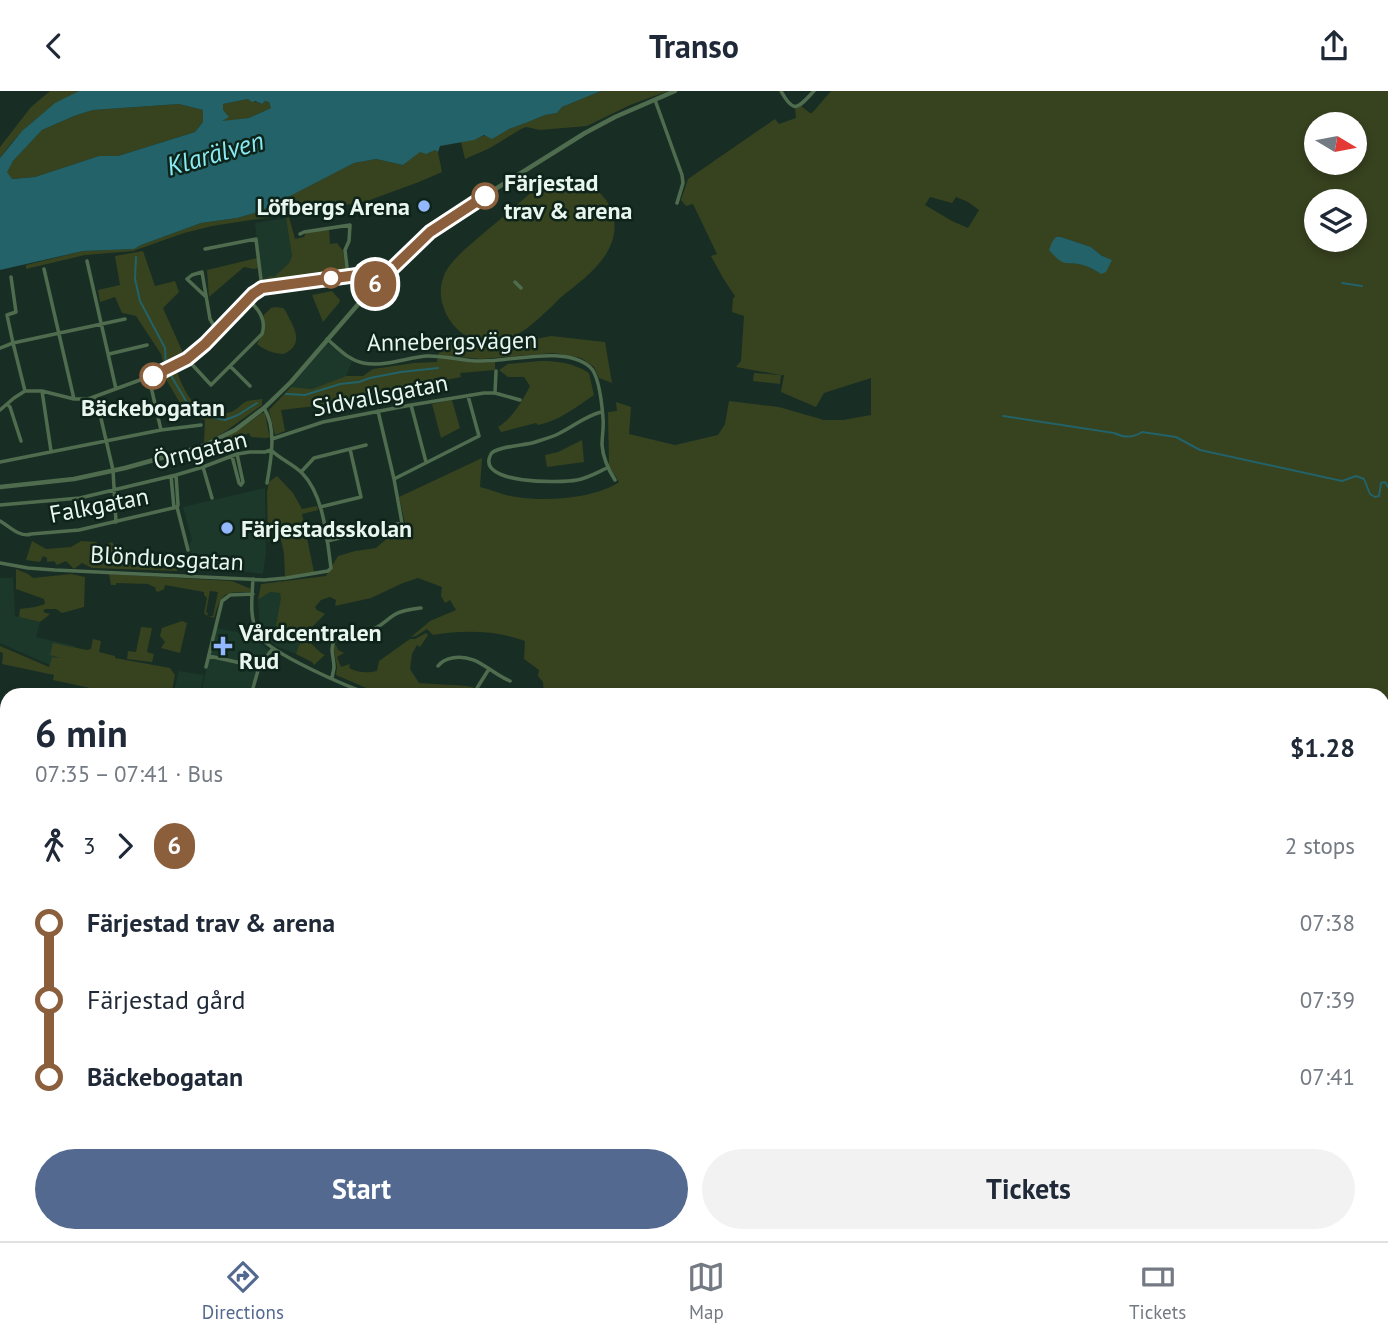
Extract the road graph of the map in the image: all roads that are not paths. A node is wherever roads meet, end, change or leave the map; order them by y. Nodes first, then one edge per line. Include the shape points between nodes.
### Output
1 (675, 91) edge
2 (781, 91) edge
3 (814, 91) edge
4 (655, 100) junction
5 (677, 203) dead end
6 (300, 234) dead end
7 (205, 249) dead end
8 (88, 261) dead end
9 (44, 269) dead end
10 (348, 275) junction
11 (11, 277) dead end
12 (516, 282) dead end
13 (373, 287) junction
14 (262, 288) junction
15 (520, 288) dead end
16 (205, 296) junction
17 (248, 299) junction
18 (125, 319) dead end
19 (101, 323) junction
20 (216, 331) junction
21 (59, 333) junction
22 (327, 339) junction
23 (13, 343) junction
24 (147, 345) dead end
25 (0, 348) edge
26 (109, 354) junction
27 (187, 359) junction
28 (230, 366) junction
29 (496, 371) dead end
30 (149, 378) junction
31 (250, 386) dead end
32 (116, 389) junction
33 (25, 391) junction
34 (42, 391) junction
35 (495, 393) junction
36 (468, 396) junction
37 (96, 397) junction
38 (74, 399) junction
39 (520, 400) dead end
40 (7, 404) junction
41 (411, 405) junction
42 (264, 408) junction
43 (0, 410) edge
44 (378, 411) junction
45 (602, 412) junction
46 (201, 425) dead end
47 (161, 430) junction
48 (272, 439) junction
49 (106, 441) junction
50 (21, 442) dead end
51 (366, 445) dead end
52 (350, 449) junction
53 (271, 450) junction
54 (51, 452) junction
55 (235, 455) junction
56 (1, 461) edge
57 (426, 462) junction
58 (203, 467) junction
59 (607, 468) junction
60 (113, 470) junction
61 (301, 472) junction
62 (173, 475) junction
63 (394, 479) junction
64 (615, 480) dead end
65 (267, 483) dead end
66 (0, 487) edge
67 (114, 489) junction
68 (212, 498) dead end
69 (0, 505) edge
70 (320, 507) junction
71 (175, 508) junction
72 (0, 521) edge
73 (116, 522) junction
74 (327, 541) junction
75 (188, 550) dead end
76 (0, 563) edge
77 (331, 568) joint
78 (253, 579) junction
79 (253, 593) junction
80 (421, 608) dead end
81 (273, 648) junction
82 (209, 656) junction
83 (438, 666) dead end
84 (206, 667) dead end
85 (260, 667) junction
86 (489, 669) junction
87 (332, 678) junction
88 (510, 681) dead end
89 (253, 688) edge
90 (356, 688) edge
91 (477, 688) edge

1 - 4 street
2 - 3 street via 795,106 802,105
4 - 5 street via 683,178
4 - 13 street via 614,117 464,209 430,232
6 - 10 street via 350,225 345,250
7 - 14 street via 256,239
8 - 19 street
9 - 21 street
10 - 13 street via 361,276
10 - 14 street
11 - 23 street via 16,312 7,315
12 - 15 street
13 - 22 street
14 - 17 street
16 - 16 street via 202,272 187,279
16 - 20 street
17 - 20 street
17 - 28 street via 260,310 264,329
18 - 19 street
19 - 21 street
19 - 26 street
20 - 27 street
21 - 23 street
21 - 38 street
22 - 42 street
22 - 45 street, Annebergsvägen via 362,363 425,356 481,362 556,355 570,358 591,367 597,377
23 - 25 street
23 - 33 street
24 - 26 street
26 - 32 street
27 - 28 street via 211,385
27 - 30 street
28 - 31 street
29 - 35 street
30 - 32 street
30 - 47 street
32 - 37 street
33 - 34 street
33 - 40 street
34 - 38 street
34 - 54 street
35 - 36 street, Sidvallsgatan
35 - 39 street, Sidvallsgatan
36 - 41 street, Sidvallsgatan
36 - 57 street via 479,436
37 - 38 street
37 - 49 street
40 - 43 street
40 - 50 street
41 - 44 street, Sidvallsgatan
41 - 57 street
42 - 48 street
42 - 60 street via 201,447
44 - 48 street, Sidvallsgatan
44 - 63 street
45 - 59 street, Annebergsvägen
45 - 59 street via 556,436 495,450 489,462 496,473 546,482 578,480
46 - 47 street
47 - 49 street
48 - 53 street
49 - 54 street
49 - 60 street
51 - 52 street
52 - 61 street via 314,459
52 - 70 street via 361,497
53 - 55 street, Örngatan
53 - 61 street, Örngatan
53 - 65 street
54 - 56 street
55 - 55 street via 243,482 241,485 239,483
55 - 58 street, Örngatan
57 - 63 street
58 - 62 street, Örngatan
58 - 68 street
59 - 64 street, Annebergsvägen
60 - 66 street
60 - 67 street
61 - 70 street, Örngatan
62 - 67 street, Örngatan
62 - 71 street
63 - 74 street via 402,523
67 - 69 street, Örngatan via 80,498
67 - 73 street
70 - 74 street, Örngatan
71 - 73 street, Falkgatan
71 - 75 street, Falkgatan
72 - 73 street, Falkgatan via 26,536
74 - 77 street, Örngatan
76 - 78 street, Blönduosgatan
77 - 78 street, Blönduosgatan via 286,579
78 - 79 street
79 - 81 street via 255,628
79 - 82 street via 230,595 222,601
80 - 87 street via 405,610 371,630 341,633 332,643
81 - 85 street
81 - 87 street
82 - 84 street
82 - 85 street
83 - 86 street via 454,658 470,658
85 - 89 street
86 - 88 street
86 - 91 street
87 - 90 street

